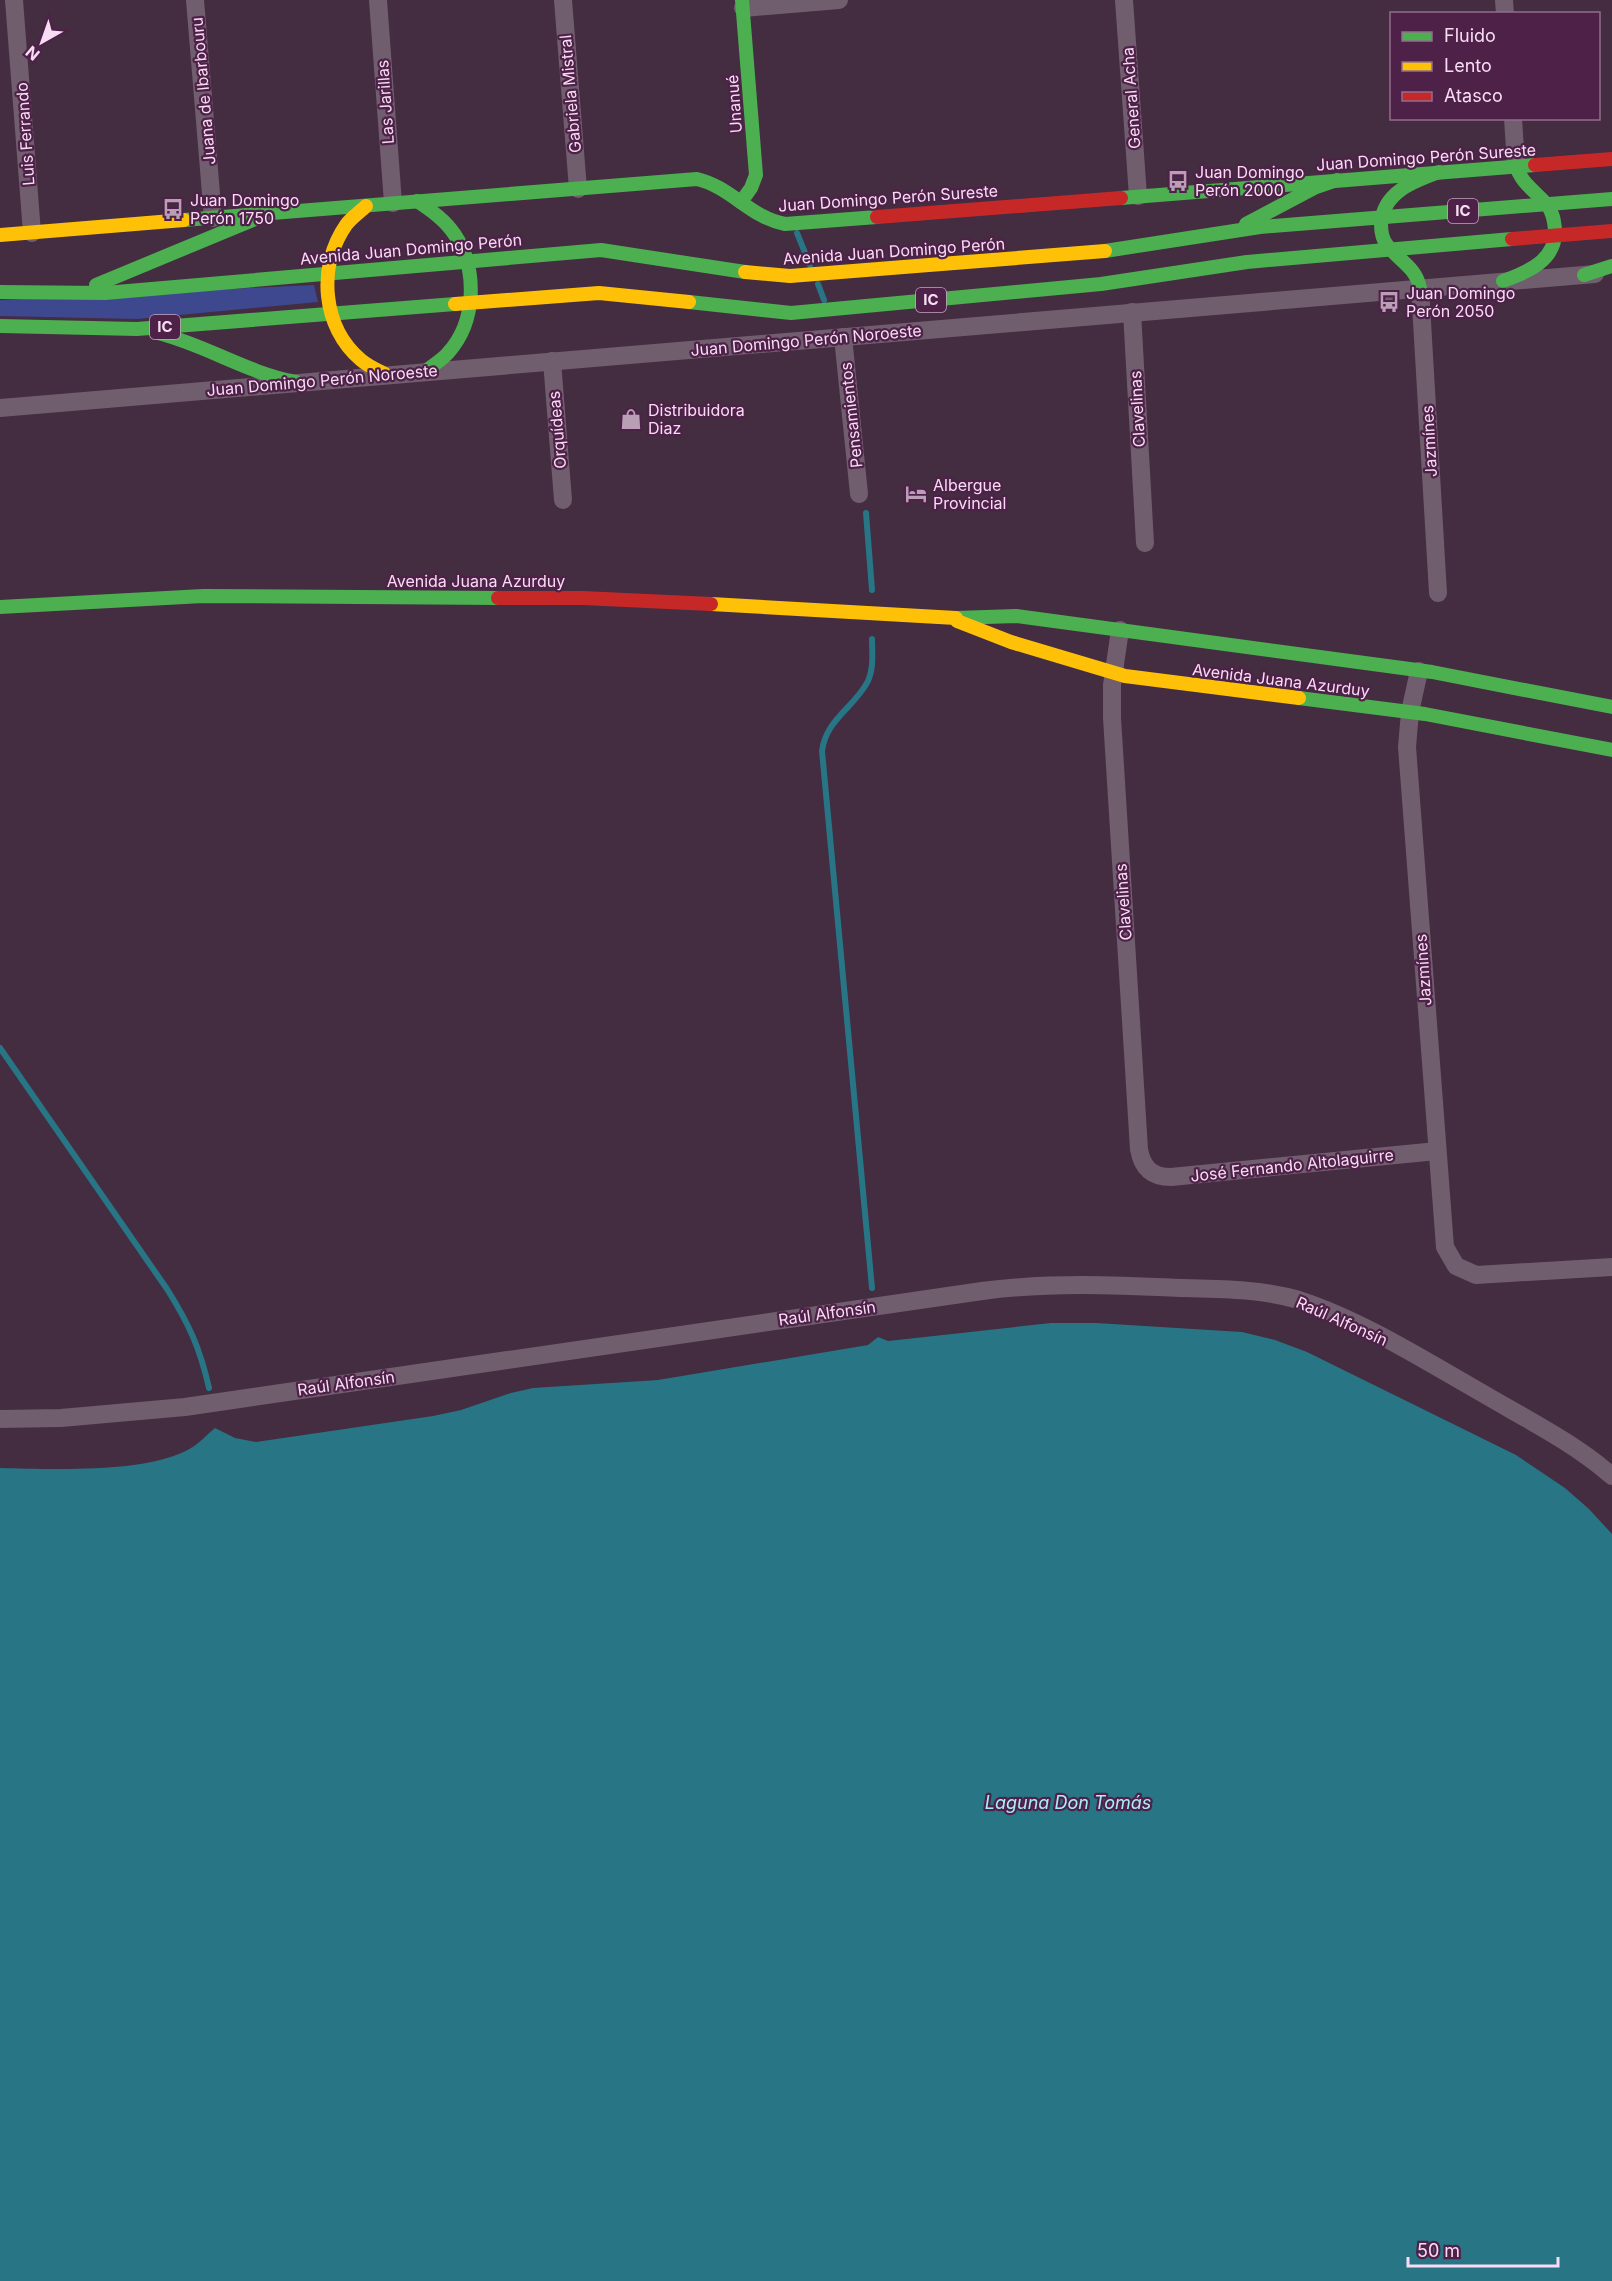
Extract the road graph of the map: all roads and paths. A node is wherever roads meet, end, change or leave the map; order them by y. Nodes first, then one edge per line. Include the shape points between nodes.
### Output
1 (14, 0) edge
2 (195, 0) edge
3 (378, 0) edge
4 (563, 0) edge
5 (839, 0) edge
6 (1124, 0) edge
7 (742, 4) edge
8 (9, 51) edge
9 (1513, 120) edge
10 (1612, 159) edge
11 (1516, 166) junction
12 (1439, 172) junction
13 (1337, 180) junction
14 (578, 189) junction
15 (1138, 196) junction
16 (1612, 199) edge
17 (417, 201) junction
18 (741, 201) junction
19 (393, 204) junction
20 (1545, 204) junction
21 (366, 206) junction
22 (267, 214) junction
23 (213, 218) junction
24 (1380, 218) junction
25 (1232, 231) junction
26 (1612, 231) edge
27 (32, 232) junction
28 (0, 235) edge
29 (1555, 236) junction
30 (1390, 250) junction
31 (466, 261) junction
32 (1612, 267) edge
33 (328, 273) junction
34 (1612, 273) edge
35 (1584, 275) junction
36 (1503, 282) junction
37 (1420, 288) junction
38 (0, 292) edge
39 (78, 293) junction
40 (471, 303) junction
41 (1132, 312) junction
42 (330, 314) junction
43 (0, 327) edge
44 (137, 329) junction
45 (843, 337) junction
46 (552, 361) junction
47 (426, 371) junction
48 (385, 374) junction
49 (296, 382) junction
50 (0, 408) edge
51 (859, 494) dead end
52 (563, 500) dead end
53 (1144, 543) dead end
54 (1438, 592) dead end
55 (0, 607) edge
56 (952, 618) junction
57 (1120, 630) junction
58 (1419, 670) junction
59 (1114, 674) junction
60 (1612, 707) edge
61 (1410, 712) junction
62 (1612, 750) edge
63 (1437, 1151) junction
64 (1149, 1171) joint
65 (1612, 1267) edge
66 (0, 1419) edge
67 (1612, 1476) edge

1 - 8 street, Luis Ferrando
2 - 23 street, Juana de Ibarbouru
3 - 19 street, Las Jarillas
4 - 14 street, Gabriela Mistral
5 - 7 street
6 - 15 street, General Acha
7 - 18 main road, Unanué via 756,175
8 - 27 street, Luis Ferrando
9 - 11 street
10 - 11 main road, Juan Domingo Perón Sureste
11 - 12 main road, Juan Domingo Perón Sureste
11 - 20 main road via 1523,183
12 - 13 main road, Juan Domingo Perón Sureste
12 - 24 main road via 1399,190
13 - 15 main road, Juan Domingo Perón Sureste
13 - 25 main road
14 - 17 main road, Juan Domingo Perón Sureste
14 - 18 main road, Juan Domingo Perón Sureste via 701,179 717,184
15 - 18 main road, Juan Domingo Perón Sureste via 785,224 765,219
16 - 20 main road, Avenida Juan Domingo Perón / IC
17 - 19 main road, Juan Domingo Perón Sureste
17 - 31 main road via 445,220
19 - 21 main road, Juan Domingo Perón Sureste
20 - 24 main road, Avenida Juan Domingo Perón / IC
20 - 29 main road via 1553,217
21 - 22 main road, Juan Domingo Perón Sureste
21 - 33 main road via 350,218 338,235
22 - 23 main road, Juan Domingo Perón Sureste
22 - 39 main road
23 - 27 main road, Juan Domingo Perón Sureste
24 - 25 main road, Avenida Juan Domingo Perón / IC
24 - 30 main road via 1382,237
25 - 31 main road, Avenida Juan Domingo Perón / IC via 1113,250 790,276 601,250
26 - 29 main road, IC
27 - 28 main road, Juan Domingo Perón Sureste
29 - 30 main road, IC
29 - 36 main road via 1550,252 1538,266
30 - 37 main road via 1413,268
30 - 40 main road, IC via 1247,262 1101,284 799,312 774,313 599,293
31 - 33 main road, Avenida Juan Domingo Perón / IC
31 - 40 main road
32 - 35 main road
33 - 39 main road, Avenida Juan Domingo Perón / IC
33 - 42 main road
34 - 35 street, Juan Domingo Perón Noroeste
35 - 36 street, Juan Domingo Perón Noroeste
36 - 37 street, Juan Domingo Perón Noroeste
37 - 41 street, Juan Domingo Perón Noroeste
37 - 54 street, Jazmínes
38 - 39 main road, Avenida Juan Domingo Perón / IC
40 - 42 main road, IC
40 - 47 main road via 461,337 443,360
41 - 45 street, Juan Domingo Perón Noroeste
41 - 53 street, Clavelinas
42 - 44 main road, IC
42 - 48 main road via 337,334 350,351
43 - 44 main road, IC
44 - 49 main road via 186,340 268,377
45 - 46 street, Juan Domingo Perón Noroeste
45 - 51 street, Pensamientos
46 - 47 street, Juan Domingo Perón Noroeste
46 - 52 street, Orquídeas
47 - 48 street, Juan Domingo Perón Noroeste
48 - 49 street, Juan Domingo Perón Noroeste
49 - 50 street, Juan Domingo Perón Noroeste
55 - 56 main road, Avenida Juana Azurduy via 203,596 583,598
56 - 57 main road, Avenida Juana Azurduy via 1016,616
56 - 59 main road, Avenida Juana Azurduy via 1011,642
57 - 58 main road, Avenida Juana Azurduy
57 - 59 street, Clavelinas
58 - 60 main road, Avenida Juana Azurduy
58 - 61 street, Jazmínes
59 - 61 main road, Avenida Juana Azurduy
59 - 64 street, Clavelinas via 1112,718 1139,1149
61 - 62 main road, Avenida Juana Azurduy
61 - 63 street, Jazmínes via 1407,758
63 - 64 street, José Fernando Altolaguirre via 1170,1177
63 - 65 street, Jazmínes via 1443,1239 1456,1266 1483,1276
66 - 67 street, Raúl Alfonsín via 185,1407 982,1291 1049,1284 1102,1284 1257,1291 1310,1304 1445,1372 1563,1440

